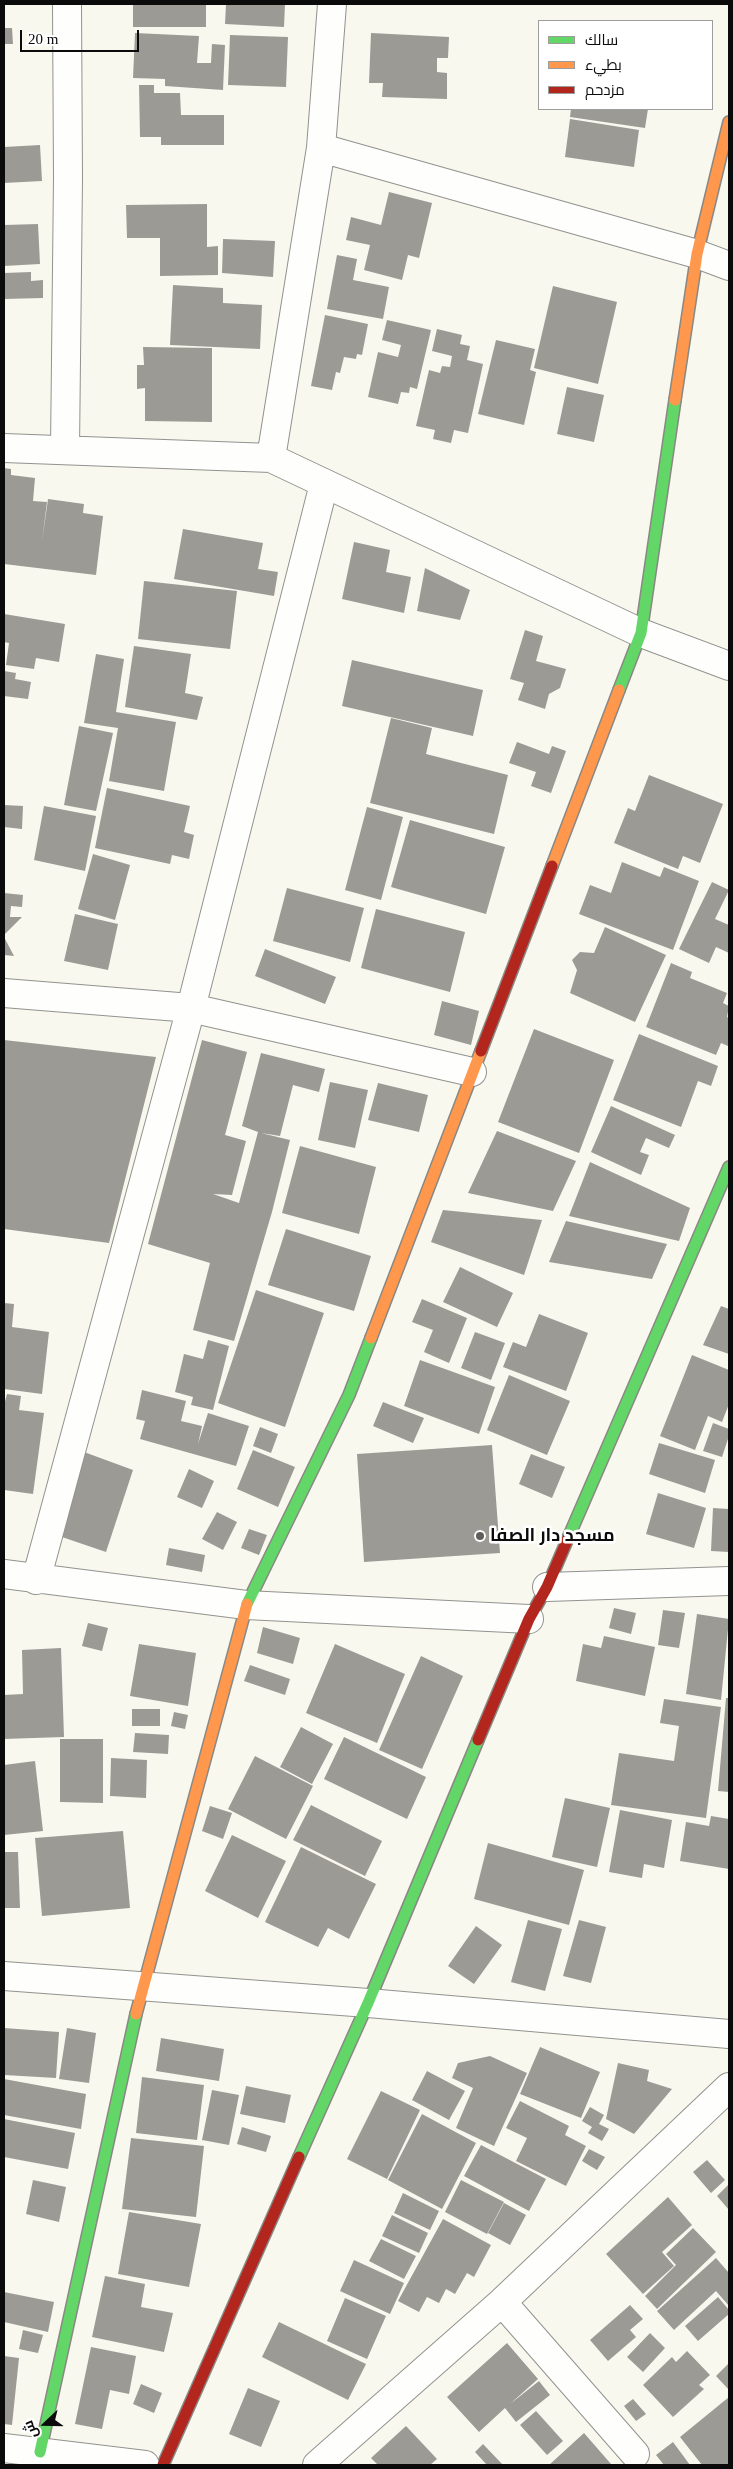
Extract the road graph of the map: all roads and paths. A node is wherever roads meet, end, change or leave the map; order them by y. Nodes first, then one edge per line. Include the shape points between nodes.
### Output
1 (66, 4) edge
2 (332, 4) edge
3 (729, 122) edge
4 (320, 148) junction
5 (696, 254) junction
6 (729, 266) edge
7 (4, 448) edge
8 (65, 449) junction
9 (271, 458) junction
10 (324, 484) junction
11 (642, 633) junction
12 (729, 666) edge
13 (4, 993) edge
14 (191, 1008) junction
15 (472, 1072) junction
16 (729, 1167) edge
17 (4, 1574) edge
18 (36, 1580) junction
19 (729, 1581) edge
20 (547, 1587) junction
21 (246, 1605) junction
22 (529, 1618) junction
23 (4, 1976) edge
24 (142, 1985) junction
25 (368, 2003) junction
26 (729, 2034) edge
27 (729, 2087) edge
28 (502, 2302) junction
29 (4, 2448) edge
30 (40, 2452) junction
31 (635, 2454) dead end
32 (145, 2465) edge
33 (163, 2465) edge
34 (317, 2465) edge

1 - 8 street
2 - 4 street
3 - 5 street
4 - 5 street
4 - 9 street
5 - 6 street
5 - 11 street
7 - 8 street
8 - 9 street
9 - 10 street
10 - 11 street
10 - 14 street
11 - 12 street
11 - 15 street
13 - 14 street
14 - 15 street
14 - 18 street
15 - 21 street via 349,1395
16 - 20 street
17 - 18 street
18 - 21 street
19 - 20 street
20 - 22 street
21 - 22 street
21 - 24 street
22 - 25 street
23 - 24 street
24 - 25 street
24 - 30 street
25 - 26 street
25 - 33 street
27 - 28 street
28 - 31 street
28 - 34 street
29 - 30 street
30 - 32 street

